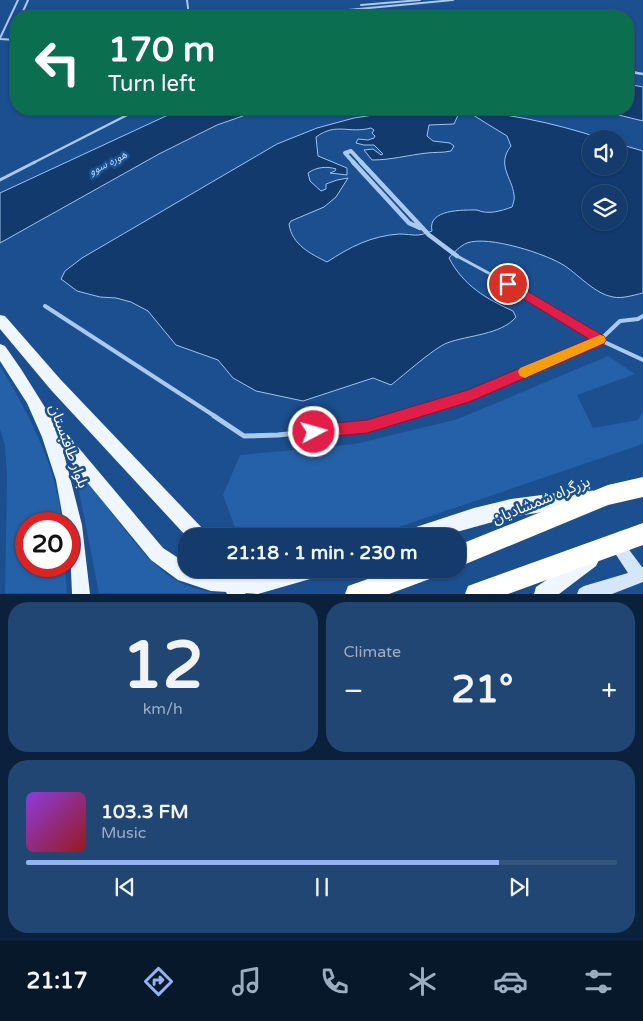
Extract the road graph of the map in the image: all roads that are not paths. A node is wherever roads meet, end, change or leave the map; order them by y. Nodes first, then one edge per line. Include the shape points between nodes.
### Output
1 (358, 0) edge
2 (420, 0) edge
3 (453, 0) edge
4 (361, 5) junction
5 (364, 9) junction
6 (353, 10) edge
7 (10, 17) edge
8 (0, 38) edge
9 (10, 40) edge
10 (127, 115) edge
11 (0, 180) edge
12 (420, 228) junction
13 (457, 256) joint
14 (45, 306) dead end
15 (643, 316) edge
16 (0, 320) edge
17 (600, 340) junction
18 (0, 350) edge
19 (643, 360) edge
20 (41, 414) junction
21 (643, 487) edge
22 (608, 495) junction
23 (190, 528) edge
24 (440, 528) edge
25 (643, 534) edge
26 (611, 546) junction
27 (466, 553) edge
28 (178, 569) edge
29 (641, 575) edge
30 (198, 578) edge
31 (227, 578) edge
32 (283, 578) edge
33 (401, 578) edge
34 (81, 594) edge
35 (237, 594) edge
36 (356, 594) edge
37 (476, 594) edge
38 (543, 594) edge
39 (584, 594) edge

1 - 4 lane
2 - 4 lane
3 - 5 lane
4 - 5 lane
5 - 6 lane
7 - 8 lane
8 - 9 lane
10 - 11 lane
12 - 12 street via 351,151 345,153 409,223
12 - 13 street
13 - 17 lane
14 - 17 lane via 244,436 367,426 469,396
15 - 17 lane via 620,321
16 - 23 main road via 56,385
17 - 19 lane
18 - 20 main road, بلوار طاقبستان
20 - 28 main road via 158,554
20 - 34 main road, بلوار طاقبستان via 68,494
21 - 22 highway, بزرگراه شمشادیان
22 - 24 main road via 511,508
22 - 27 highway, بزرگراه شمشادیان
25 - 26 highway
26 - 29 main road
26 - 37 highway
26 - 38 main road
29 - 39 main road
30 - 32 main road via 255,585
31 - 35 main road, bridge
33 - 36 highway

